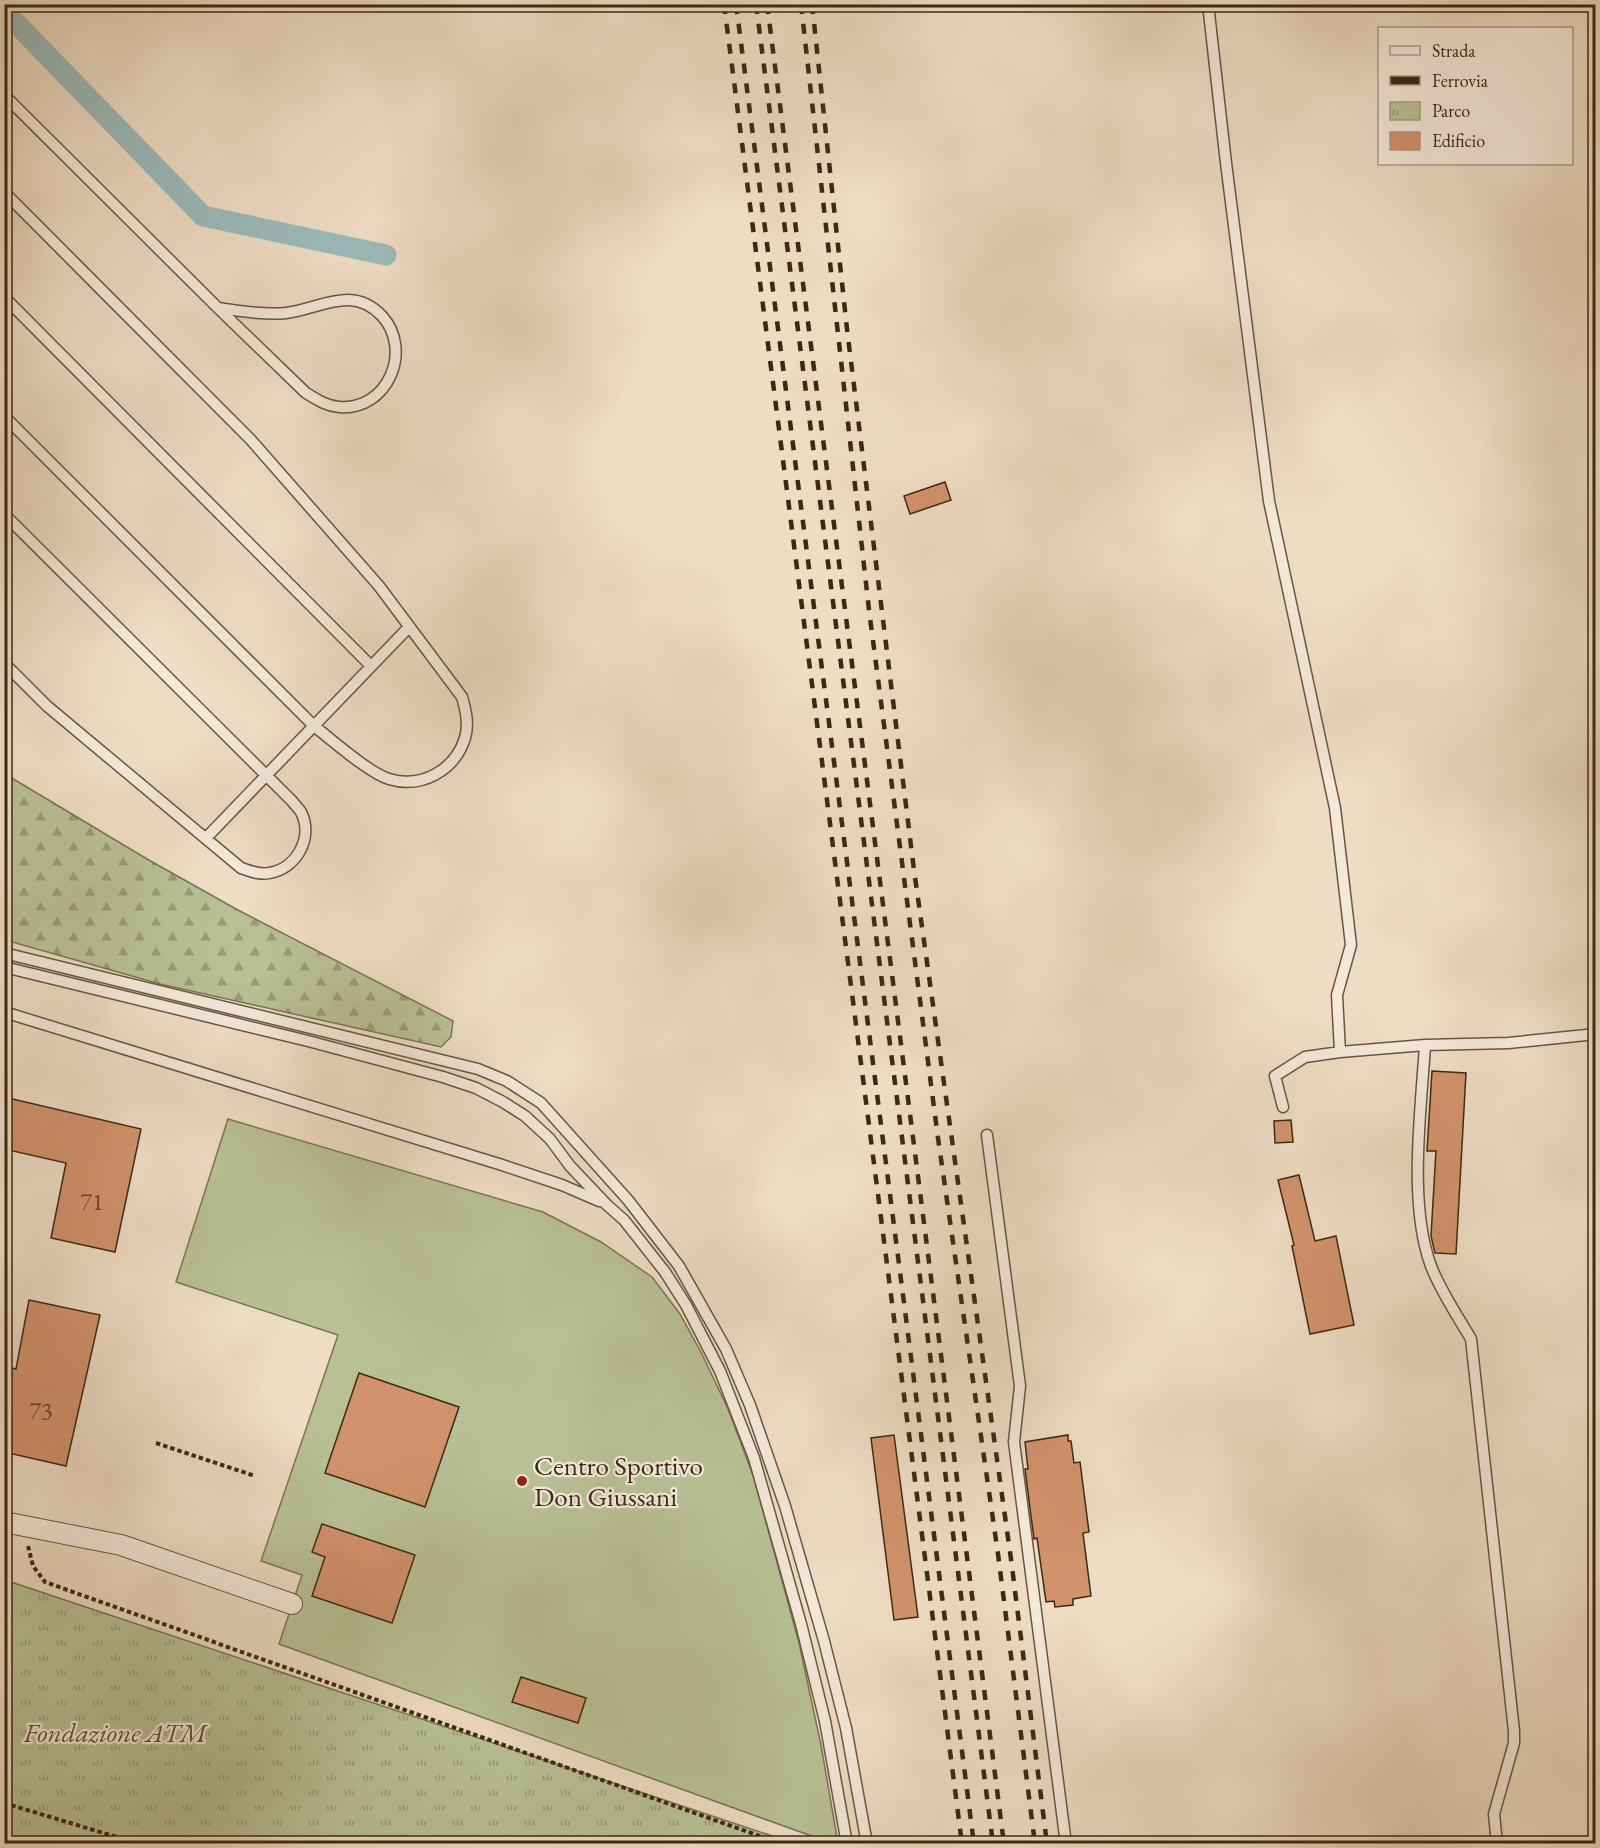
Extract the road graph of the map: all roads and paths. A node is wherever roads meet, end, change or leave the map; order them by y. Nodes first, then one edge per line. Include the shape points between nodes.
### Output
1 (1208, 4) edge
2 (4, 95) edge
3 (4, 192) edge
4 (4, 297) edge
5 (218, 308) junction
6 (4, 416) edge
7 (4, 514) edge
8 (409, 627) junction
9 (4, 663) edge
10 (371, 666) junction
11 (314, 726) junction
12 (266, 775) junction
13 (206, 838) junction
14 (4, 953) edge
15 (4, 967) edge
16 (4, 1012) edge
17 (1596, 1034) edge
18 (1425, 1045) junction
19 (1340, 1052) junction
20 (1283, 1107) dead end
21 (987, 1135) dead end
22 (607, 1205) junction
23 (156, 1443) dead end
24 (255, 1476) dead end
25 (14, 1523) edge
26 (292, 1604) dead end
27 (4, 1803) edge
28 (140, 1844) edge
29 (782, 1844) edge
30 (847, 1844) edge
31 (867, 1844) edge
32 (1066, 1844) edge
33 (1497, 1844) edge

1 - 19 lane via 1269,501 1331,783 1341,854 1351,945 1337,995
2 - 5 lane
3 - 8 lane via 251,440
4 - 10 lane
5 - 5 lane via 288,313 339,299 367,305 391,329 396,348 394,368 389,381 369,400 355,406 321,403
6 - 11 lane
7 - 12 lane
8 - 10 lane
8 - 11 lane via 462,697 467,716 466,736 458,755 444,770 427,779 387,779
9 - 13 lane via 47,706
10 - 11 lane
11 - 12 lane
12 - 13 lane
12 - 13 lane via 292,801 305,826 300,853 291,863 267,874 254,873 241,868
14 - 31 lane via 478,1069 524,1090 541,1103 628,1200 679,1266 726,1349 750,1405 784,1506 824,1641 846,1728
15 - 22 lane via 308,1041 476,1088 525,1116
16 - 22 lane via 499,1164
17 - 18 lane via 1508,1043
18 - 19 lane
18 - 33 lane via 1418,1176 1423,1237 1431,1266 1471,1339 1514,1731 1494,1814
19 - 20 lane via 1305,1057 1275,1076
21 - 32 lane via 1020,1386 1014,1442
22 - 30 lane via 642,1242 686,1305 738,1413 801,1624 825,1721
23 - 24 path
25 - 26 street via 121,1545
25 - 29 path via 33,1566 45,1582
27 - 28 path

